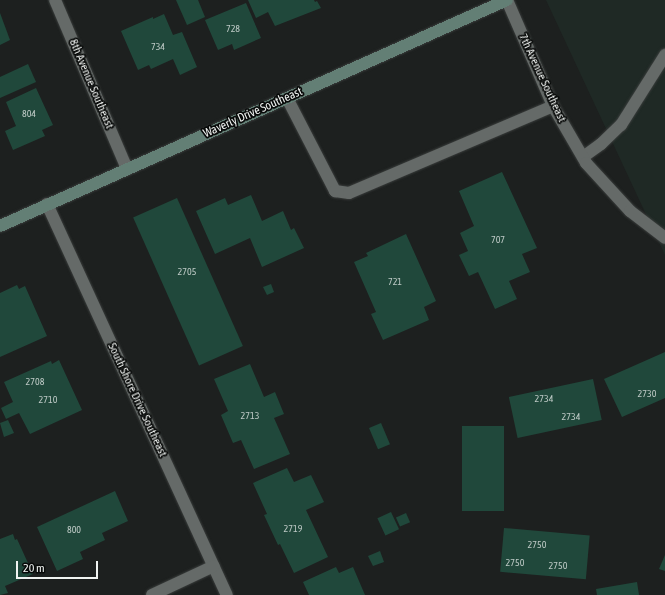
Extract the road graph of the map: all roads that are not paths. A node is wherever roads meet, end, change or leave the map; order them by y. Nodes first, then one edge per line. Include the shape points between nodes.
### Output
1 (55, 0) edge
2 (507, 0) edge
3 (665, 55) edge
4 (287, 98) junction
5 (553, 106) junction
6 (582, 157) junction
7 (128, 168) junction
8 (47, 204) junction
9 (0, 226) edge
10 (665, 238) edge
11 (214, 566) junction
12 (152, 595) edge
13 (228, 595) edge

1 - 7 street, 8th Avenue Southeast
2 - 4 main road, Waverly Drive Southeast
2 - 5 street, 7th Avenue Southeast
3 - 6 street via 621,125 601,144
4 - 5 street via 335,191 349,193
4 - 7 main road, Waverly Drive Southeast
5 - 6 street, 7th Avenue Southeast
6 - 10 street, 7th Avenue Southeast via 630,211
7 - 8 main road, Waverly Drive Southeast
8 - 9 main road, Waverly Drive Southeast
8 - 11 street, South Shore Drive Southeast
11 - 12 street
11 - 13 street, South Shore Drive Southeast

